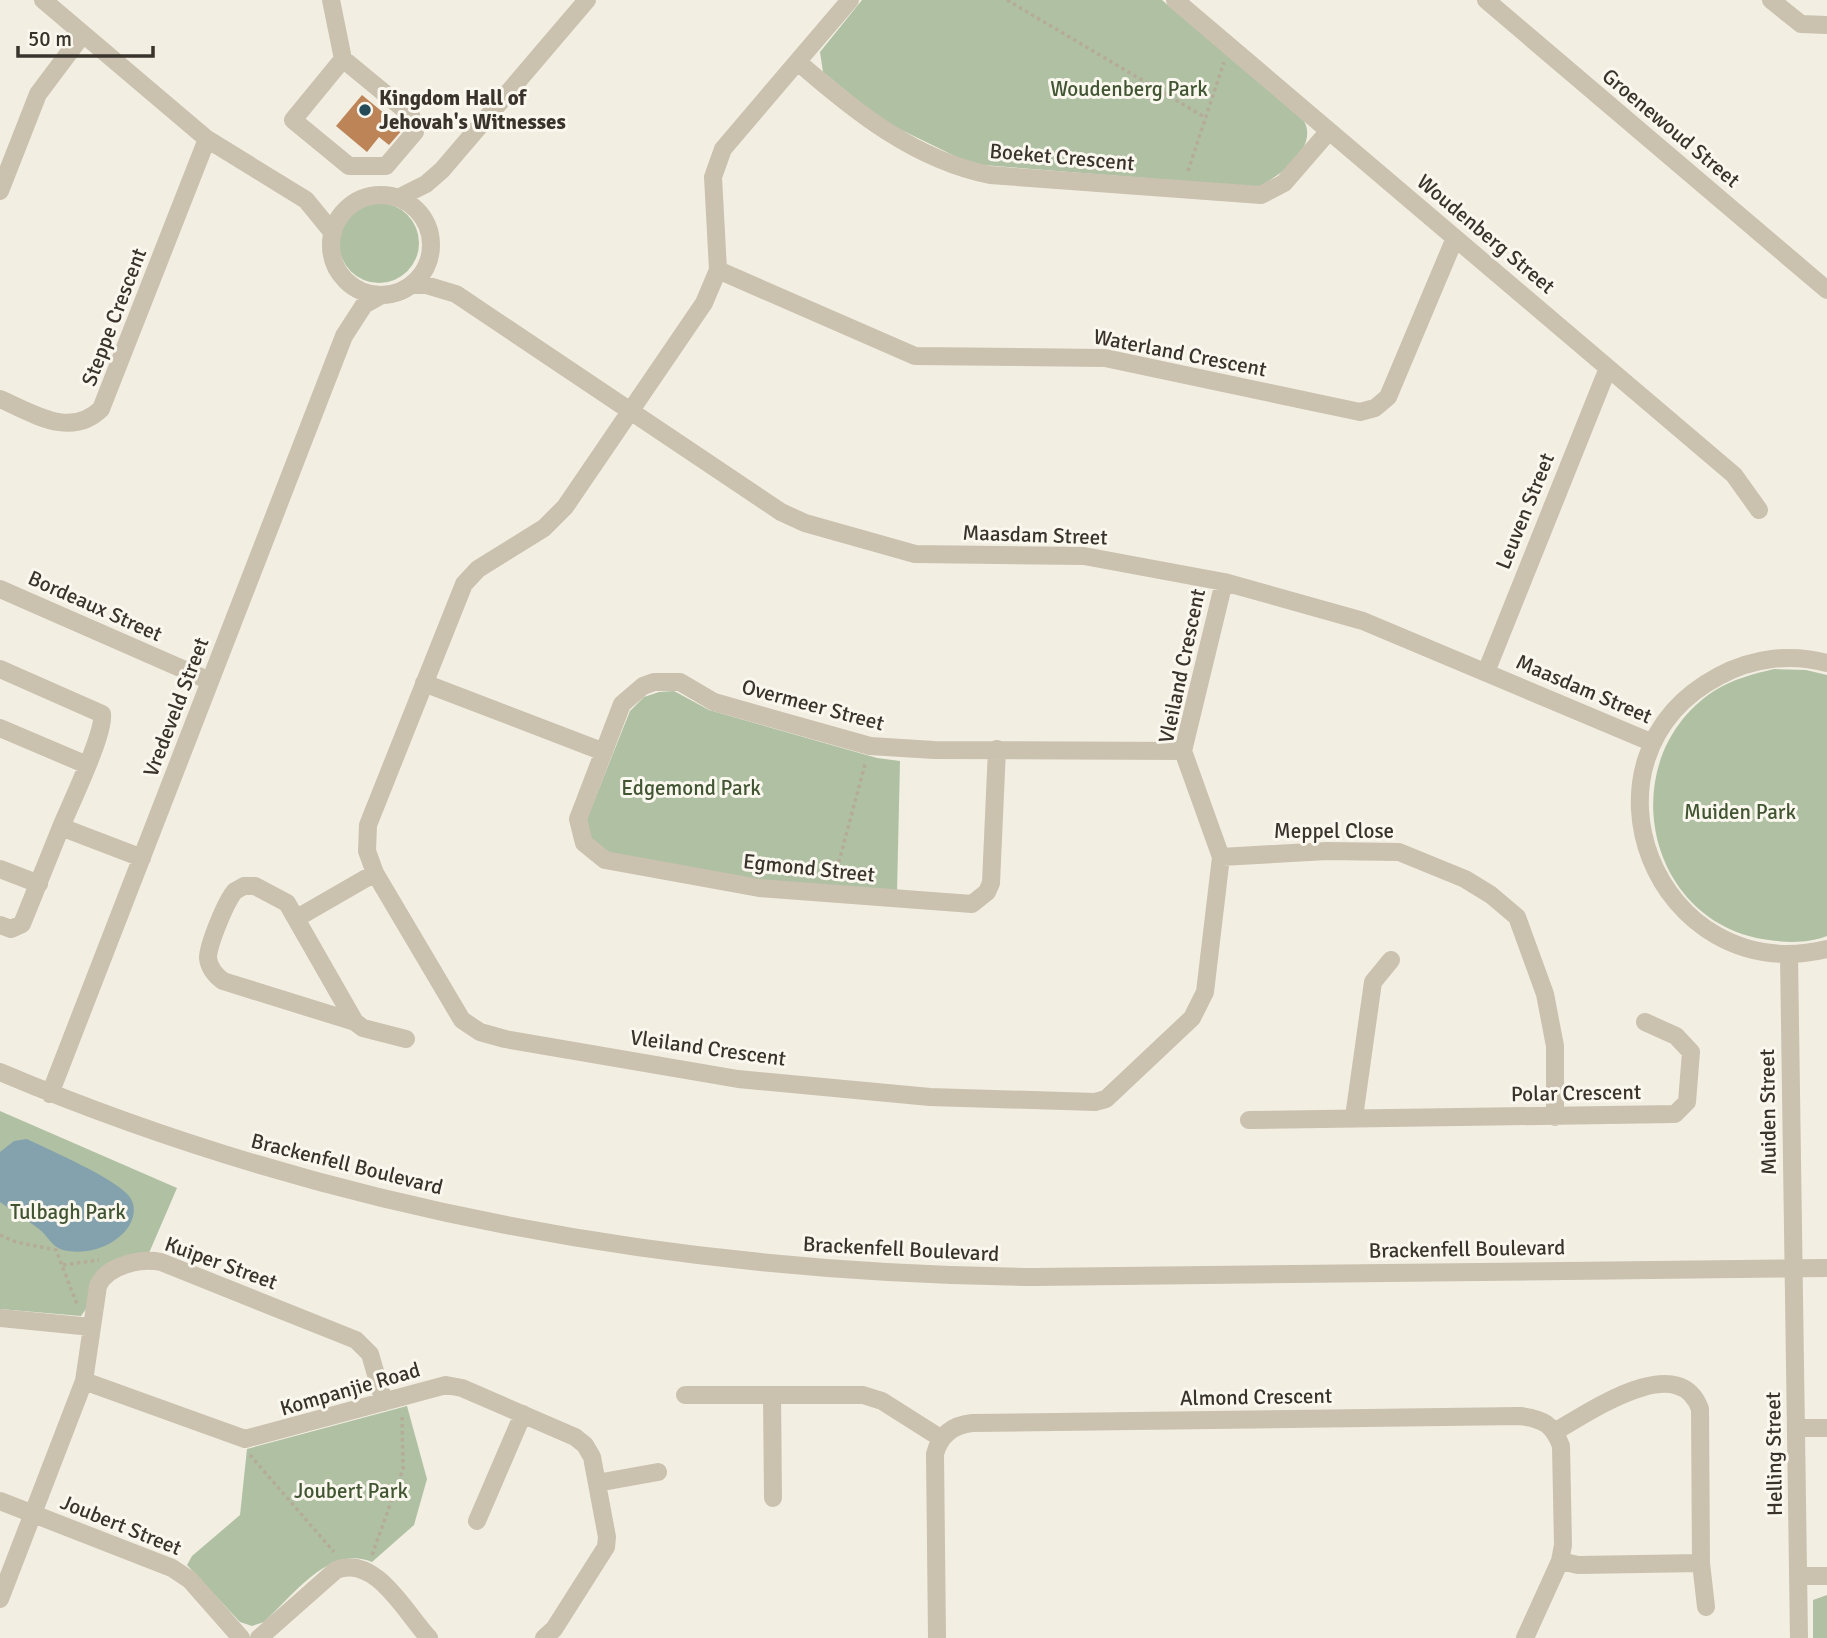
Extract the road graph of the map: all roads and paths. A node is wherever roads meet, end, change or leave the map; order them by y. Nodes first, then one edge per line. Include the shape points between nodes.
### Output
1 (43, 0) edge
2 (331, 0) edge
3 (587, 0) edge
4 (850, 0) edge
5 (1007, 0) edge
6 (1175, 0) edge
7 (1486, 0) edge
8 (1770, 0) edge
9 (1827, 25) edge
10 (83, 34) junction
11 (1229, 46) junction
12 (344, 59) junction
13 (798, 61) junction
14 (1206, 118) junction
15 (1329, 131) junction
16 (207, 139) junction
17 (442, 170) junction
18 (1182, 190) junction
19 (0, 191) edge
20 (398, 198) junction
21 (306, 200) junction
22 (350, 207) junction
23 (425, 220) junction
24 (333, 233) junction
25 (1455, 238) junction
26 (430, 256) junction
27 (718, 270) junction
28 (351, 285) junction
29 (411, 285) junction
30 (1827, 290) edge
31 (456, 293) junction
32 (380, 296) junction
33 (344, 336) junction
34 (1608, 368) junction
35 (0, 399) edge
36 (630, 411) junction
37 (1759, 510) dead end
38 (1224, 582) junction
39 (0, 589) edge
40 (1827, 663) edge
41 (0, 669) edge
42 (1486, 672) junction
43 (210, 681) junction
44 (424, 683) junction
45 (0, 728) edge
46 (1653, 743) junction
47 (870, 746) junction
48 (997, 749) junction
49 (1183, 751) junction
50 (604, 752) junction
51 (87, 765) junction
52 (61, 827) junction
53 (1221, 857) junction
54 (142, 858) junction
55 (0, 869) edge
56 (375, 873) junction
57 (39, 884) junction
58 (830, 894) junction
59 (297, 918) junction
60 (0, 925) edge
61 (1827, 949) edge
62 (1789, 955) junction
63 (1391, 960) dead end
64 (355, 1022) junction
65 (1645, 1022) dead end
66 (406, 1039) dead end
67 (0, 1073) edge
68 (50, 1094) junction
69 (1354, 1117) junction
70 (1555, 1117) junction
71 (1249, 1120) dead end
72 (0, 1235) edge
73 (1827, 1268) edge
74 (1793, 1269) junction
75 (0, 1318) edge
76 (85, 1327) junction
77 (84, 1381) junction
78 (685, 1395) dead end
79 (772, 1395) junction
80 (393, 1400) junction
81 (523, 1414) junction
82 (1796, 1428) junction
83 (1827, 1428) edge
84 (1556, 1431) junction
85 (245, 1439) junction
86 (942, 1439) junction
87 (658, 1472) dead end
88 (597, 1483) junction
89 (773, 1498) dead end
90 (0, 1501) edge
91 (31, 1513) junction
92 (477, 1521) dead end
93 (1560, 1561) junction
94 (1702, 1563) junction
95 (336, 1570) junction
96 (366, 1570) junction
97 (1799, 1576) junction
98 (1827, 1576) edge
99 (0, 1599) edge
100 (1706, 1607) dead end
101 (241, 1638) edge
102 (259, 1638) edge
103 (429, 1638) edge
104 (544, 1638) edge
105 (937, 1638) edge
106 (1525, 1638) edge
107 (1799, 1638) edge

1 - 10 street
2 - 12 street
3 - 17 street
4 - 13 street
5 - 14 path
6 - 11 street, Woudenberg Street
7 - 30 street, Groenewoud Street
8 - 9 street via 1801,24
10 - 16 street
10 - 19 street via 38,94
11 - 14 path
11 - 15 street, Woudenberg Street
12 - 12 street via 411,115 415,132 386,166 349,166 293,120
13 - 18 street, Boeket Crescent via 866,120 956,166 990,175
13 - 27 street via 723,149 717,163 713,188
14 - 18 path
15 - 18 street, Boeket Crescent via 1284,183 1268,193
15 - 25 street, Woudenberg Street
16 - 21 street
16 - 35 street, Steppe Crescent via 101,409 78,423 59,424
17 - 20 street
17 - 23 street via 426,204
20 - 22 street via 365,198
20 - 23 street
21 - 22 street
21 - 24 street
22 - 24 street
23 - 26 street
24 - 28 street via 334,262
25 - 27 street, Waterland Crescent via 1388,397 1375,408 1360,412 1105,358 915,356
25 - 34 street, Woudenberg Street
26 - 29 street via 424,273
26 - 31 street, Maasdam Street
27 - 36 street via 704,303
28 - 32 street
28 - 33 street, Vredeveld Street
29 - 31 street, Maasdam Street
29 - 32 street
31 - 36 street, Maasdam Street
32 - 33 street, Vredeveld Street via 364,305
33 - 43 street, Vredeveld Street
34 - 37 street, Woudenberg Street via 1734,475
34 - 42 street, Leuven Street
36 - 38 street, Maasdam Street via 781,512 893,549 926,555 1084,556
36 - 44 street, Vleiland Crescent via 556,518 478,569 464,584
38 - 42 street, Maasdam Street via 1363,621
38 - 49 street, Vleiland Crescent
39 - 43 street, Bordeaux Street
40 - 46 street via 1773,658 1735,667 1702,685 1674,711
41 - 51 street via 99,710 102,722
42 - 46 street, Maasdam Street
43 - 54 street, Vredeveld Street
44 - 50 street
44 - 56 street, Vleiland Crescent via 368,825 367,852
45 - 51 street
46 - 62 street via 1640,796 1640,823 1656,875 1680,908 1711,934 1749,949
47 - 48 street, Overmeer Street
47 - 50 street, Overmeer Street via 714,702 680,682 666,681 632,693 622,704
47 - 58 path
48 - 49 street, Overmeer Street
48 - 58 street, Egmond Street via 991,883 980,898 972,904
49 - 53 street, Vleiland Crescent
50 - 58 street, Egmond Street via 578,819 584,843 605,860 759,888
51 - 52 street
52 - 54 street
52 - 57 street
53 - 56 street, Vleiland Crescent via 1202,1002 1192,1018 1116,1092 1095,1102 930,1097 738,1079 480,1032 462,1020
53 - 70 street, Meppel Close via 1399,852 1491,895 1517,917 1545,994 1555,1046
54 - 68 street, Vredeveld Street
55 - 57 street
56 - 59 street
57 - 60 street via 22,924 11,929
59 - 64 street
59 - 64 street via 279,896 255,886 240,888 228,901 209,951 212,970 223,981
61 - 62 street
62 - 74 street, Muiden Street
63 - 69 street via 1373,982
64 - 66 street
65 - 70 street, Polar Crescent via 1676,1036 1691,1052 1683,1108 1675,1114
67 - 68 street, Brackenfell Boulevard
68 - 74 street, Brackenfell Boulevard via 208,1152 440,1212 597,1242 780,1266 1034,1278
69 - 70 street, Polar Crescent
69 - 71 street, Polar Crescent
72 - 76 path via 56,1250
73 - 74 street, Brackenfell Boulevard
74 - 82 street, Helling Street
75 - 76 street
76 - 77 street, Kuiper Street
76 - 80 street, Kuiper Street via 104,1276 145,1261 161,1262 362,1343
77 - 85 street
77 - 91 street, Kuiper Street
78 - 79 street
79 - 86 street via 873,1397
79 - 89 street
80 - 81 street, Kompanjie Road via 456,1386
80 - 85 street, Kompanjie Road
80 - 96 path via 402,1469
81 - 88 street, Kompanjie Road via 580,1440 592,1457
81 - 92 street
82 - 83 street
82 - 97 street, Helling Street
84 - 86 street, Almond Crescent via 1537,1418 1520,1416 972,1423 955,1427
84 - 93 street via 1561,1446
84 - 94 street via 1636,1387 1679,1386 1690,1393 1701,1416
85 - 95 path via 249,1454 334,1552
86 - 105 street via 935,1454
87 - 88 street
88 - 104 street, Kompanjie Road via 606,1547
90 - 91 street, Joubert Street
91 - 99 street, Kuiper Street
91 - 101 street, Joubert Street via 172,1568 190,1580
93 - 94 street via 1577,1565
93 - 106 street
94 - 100 street
95 - 96 street via 350,1566
95 - 102 street
96 - 103 street
97 - 98 street
97 - 107 street, Helling Street

